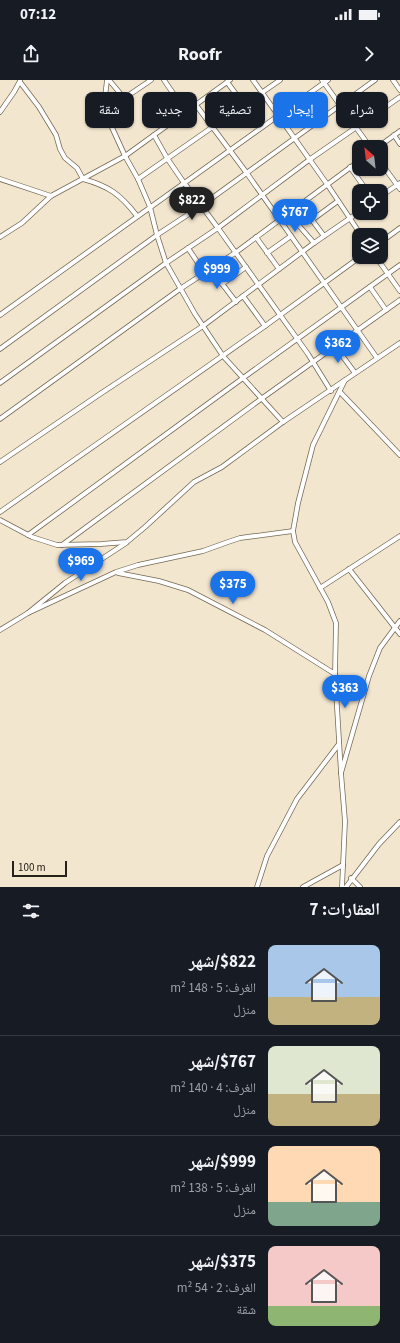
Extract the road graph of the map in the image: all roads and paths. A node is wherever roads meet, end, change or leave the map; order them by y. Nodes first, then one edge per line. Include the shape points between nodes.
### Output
1 (108, 80) edge
2 (151, 80) edge
3 (165, 80) edge
4 (253, 80) edge
5 (280, 80) edge
6 (375, 80) edge
7 (393, 80) edge
8 (20, 81) edge
9 (229, 81) edge
10 (325, 81) edge
11 (400, 90) edge
12 (106, 92) edge
13 (119, 92) edge
14 (133, 92) edge
15 (173, 92) edge
16 (236, 92) edge
17 (261, 92) edge
18 (263, 92) edge
19 (311, 92) edge
20 (358, 92) edge
21 (265, 97) edge
22 (400, 97) edge
23 (336, 99) edge
24 (197, 104) edge
25 (388, 105) edge
26 (197, 106) edge
27 (273, 109) edge
28 (0, 112) edge
29 (205, 118) edge
30 (273, 120) edge
31 (112, 128) edge
32 (164, 128) edge
33 (212, 128) joint
34 (287, 128) edge
35 (308, 128) edge
36 (356, 128) joint
37 (400, 131) edge
38 (154, 135) junction
39 (394, 135) junction
40 (294, 138) junction
41 (365, 140) edge
42 (387, 140) edge
43 (400, 144) edge
44 (230, 151) junction
45 (125, 156) junction
46 (167, 158) junction
47 (309, 160) junction
48 (350, 168) joint
49 (246, 172) junction
50 (388, 172) edge
51 (84, 179) junction
52 (138, 179) junction
53 (0, 180) edge
54 (184, 184) junction
55 (327, 184) junction
56 (362, 184) edge
57 (398, 184) edge
58 (400, 189) edge
59 (388, 191) edge
60 (262, 195) junction
61 (51, 196) junction
62 (338, 201) junction
63 (300, 204) junction
64 (201, 206) junction
65 (150, 207) junction
66 (288, 213) junction
67 (137, 216) junction
68 (350, 218) junction
69 (279, 220) junction
70 (312, 220) junction
71 (218, 228) junction
72 (356, 228) edge
73 (400, 228) edge
74 (157, 235) junction
75 (0, 236) edge
76 (291, 236) junction
77 (324, 236) junction
78 (256, 237) junction
79 (388, 237) edge
80 (314, 243) junction
81 (188, 248) junction
82 (235, 252) junction
83 (302, 252) junction
84 (267, 253) junction
85 (166, 263) junction
86 (352, 263) edge
87 (381, 264) edge
88 (400, 265) edge
89 (210, 268) junction
90 (246, 268) junction
91 (279, 269) junction
92 (204, 272) junction
93 (388, 274) junction
94 (324, 282) junction
95 (222, 284) junction
96 (258, 285) junction
97 (370, 287) junction
98 (180, 289) junction
99 (400, 291) edge
100 (243, 296) junction
101 (400, 300) edge
102 (236, 302) junction
103 (342, 307) junction
104 (386, 310) junction
105 (0, 315) edge
106 (280, 316) junction
107 (203, 326) junction
108 (265, 326) junction
109 (357, 330) junction
110 (298, 339) junction
111 (400, 343) edge
112 (335, 346) junction
113 (0, 350) edge
114 (223, 356) junction
115 (377, 358) junction
116 (313, 362) junction
117 (355, 373) junction
118 (243, 378) junction
119 (345, 380) junction
120 (0, 383) edge
121 (331, 391) junction
122 (340, 392) junction
123 (261, 399) junction
124 (0, 419) edge
125 (283, 422) junction
126 (400, 455) edge
127 (0, 462) edge
128 (0, 512) edge
129 (0, 520) edge
130 (292, 531) junction
131 (28, 535) junction
132 (400, 536) edge
133 (127, 542) junction
134 (62, 545) junction
135 (349, 569) junction
136 (116, 572) junction
137 (320, 588) junction
138 (28, 613) junction
139 (400, 622) edge
140 (394, 629) junction
141 (0, 630) edge
142 (400, 634) edge
143 (335, 674) junction
144 (339, 744) junction
145 (341, 773) junction
146 (400, 822) edge
147 (343, 865) junction
148 (351, 878) junction
149 (258, 887) edge
150 (303, 887) edge
151 (342, 887) edge
152 (346, 887) edge
153 (360, 887) edge

1 - 12 street
1 - 13 street
2 - 14 street
3 - 15 street
4 - 17 street
5 - 18 street
6 - 20 street
7 - 11 street
8 - 28 street
8 - 51 street via 56,135 62,154 77,168
9 - 16 street
9 - 24 street
10 - 19 street
10 - 23 street
21 - 27 street
22 - 25 street
26 - 29 street
30 - 44 street
31 - 45 street
32 - 38 street
33 - 44 street
33 - 46 street
34 - 40 street
35 - 40 street
36 - 41 street
36 - 47 street
37 - 39 street
38 - 45 street
38 - 46 street
39 - 42 street
39 - 43 street
40 - 47 street
40 - 49 street
44 - 49 street
44 - 54 street
45 - 51 street
45 - 52 street
46 - 52 street
46 - 54 street
47 - 55 street
47 - 60 street
48 - 55 street
48 - 56 street
49 - 60 street
49 - 64 street
50 - 57 street
51 - 61 street
51 - 67 street via 98,183 120,195
52 - 65 street
53 - 61 street
54 - 64 street
54 - 65 street
55 - 62 street
55 - 63 street
57 - 58 street
57 - 59 street
60 - 69 street
60 - 71 street
61 - 75 street via 22,223
62 - 68 street
62 - 70 street
63 - 66 street
63 - 70 street
64 - 71 street
64 - 74 street
65 - 67 street
65 - 74 street
66 - 69 street
66 - 80 street
67 - 105 street
68 - 72 street
68 - 77 street
69 - 76 street
69 - 78 street
70 - 77 street
71 - 81 street
71 - 82 street
73 - 79 street
74 - 85 street
74 - 113 street
76 - 83 street
76 - 84 street
77 - 80 street
78 - 82 street
78 - 84 street
80 - 83 street
81 - 85 street
81 - 92 street
82 - 89 street
82 - 90 street
83 - 91 street
83 - 94 street
84 - 91 street
85 - 98 street
85 - 120 street
86 - 94 street
87 - 93 street
88 - 93 street
89 - 92 street
89 - 95 street
90 - 95 street
90 - 96 street
91 - 96 street
92 - 98 street
93 - 97 street
93 - 99 street
94 - 103 street
94 - 106 street
95 - 102 street
96 - 100 street
96 - 106 street
97 - 103 street
97 - 104 street
98 - 107 street
98 - 124 street
100 - 102 street
100 - 108 street
101 - 104 street
102 - 107 street
103 - 109 street
103 - 110 street
104 - 109 street
106 - 108 street
106 - 110 street
107 - 114 street
107 - 127 street
108 - 114 street
109 - 112 street
109 - 115 street
110 - 116 street
110 - 118 street
111 - 115 street
112 - 116 street
112 - 117 street
114 - 118 street
114 - 128 street
115 - 117 street
116 - 121 street
116 - 123 street
117 - 119 street
118 - 123 street
118 - 131 street
119 - 121 street
119 - 122 street
121 - 125 street
122 - 126 street
122 - 130 street via 313,445
123 - 125 street
123 - 134 street
125 - 133 street via 222,467 189,486
129 - 131 street
130 - 136 street via 240,538 203,551
130 - 137 street via 295,542
131 - 134 street
132 - 135 street
133 - 134 street
133 - 138 street via 65,583
135 - 137 street
135 - 140 street
136 - 138 street
136 - 143 street via 188,590 265,630
137 - 143 street via 336,623
138 - 141 street
139 - 140 street
140 - 142 street
140 - 145 street via 380,648 369,676
143 - 144 street
144 - 145 street
144 - 149 street via 297,799 267,856
145 - 147 street via 345,820
146 - 148 street
147 - 150 street
147 - 151 street
148 - 152 street
148 - 153 street

